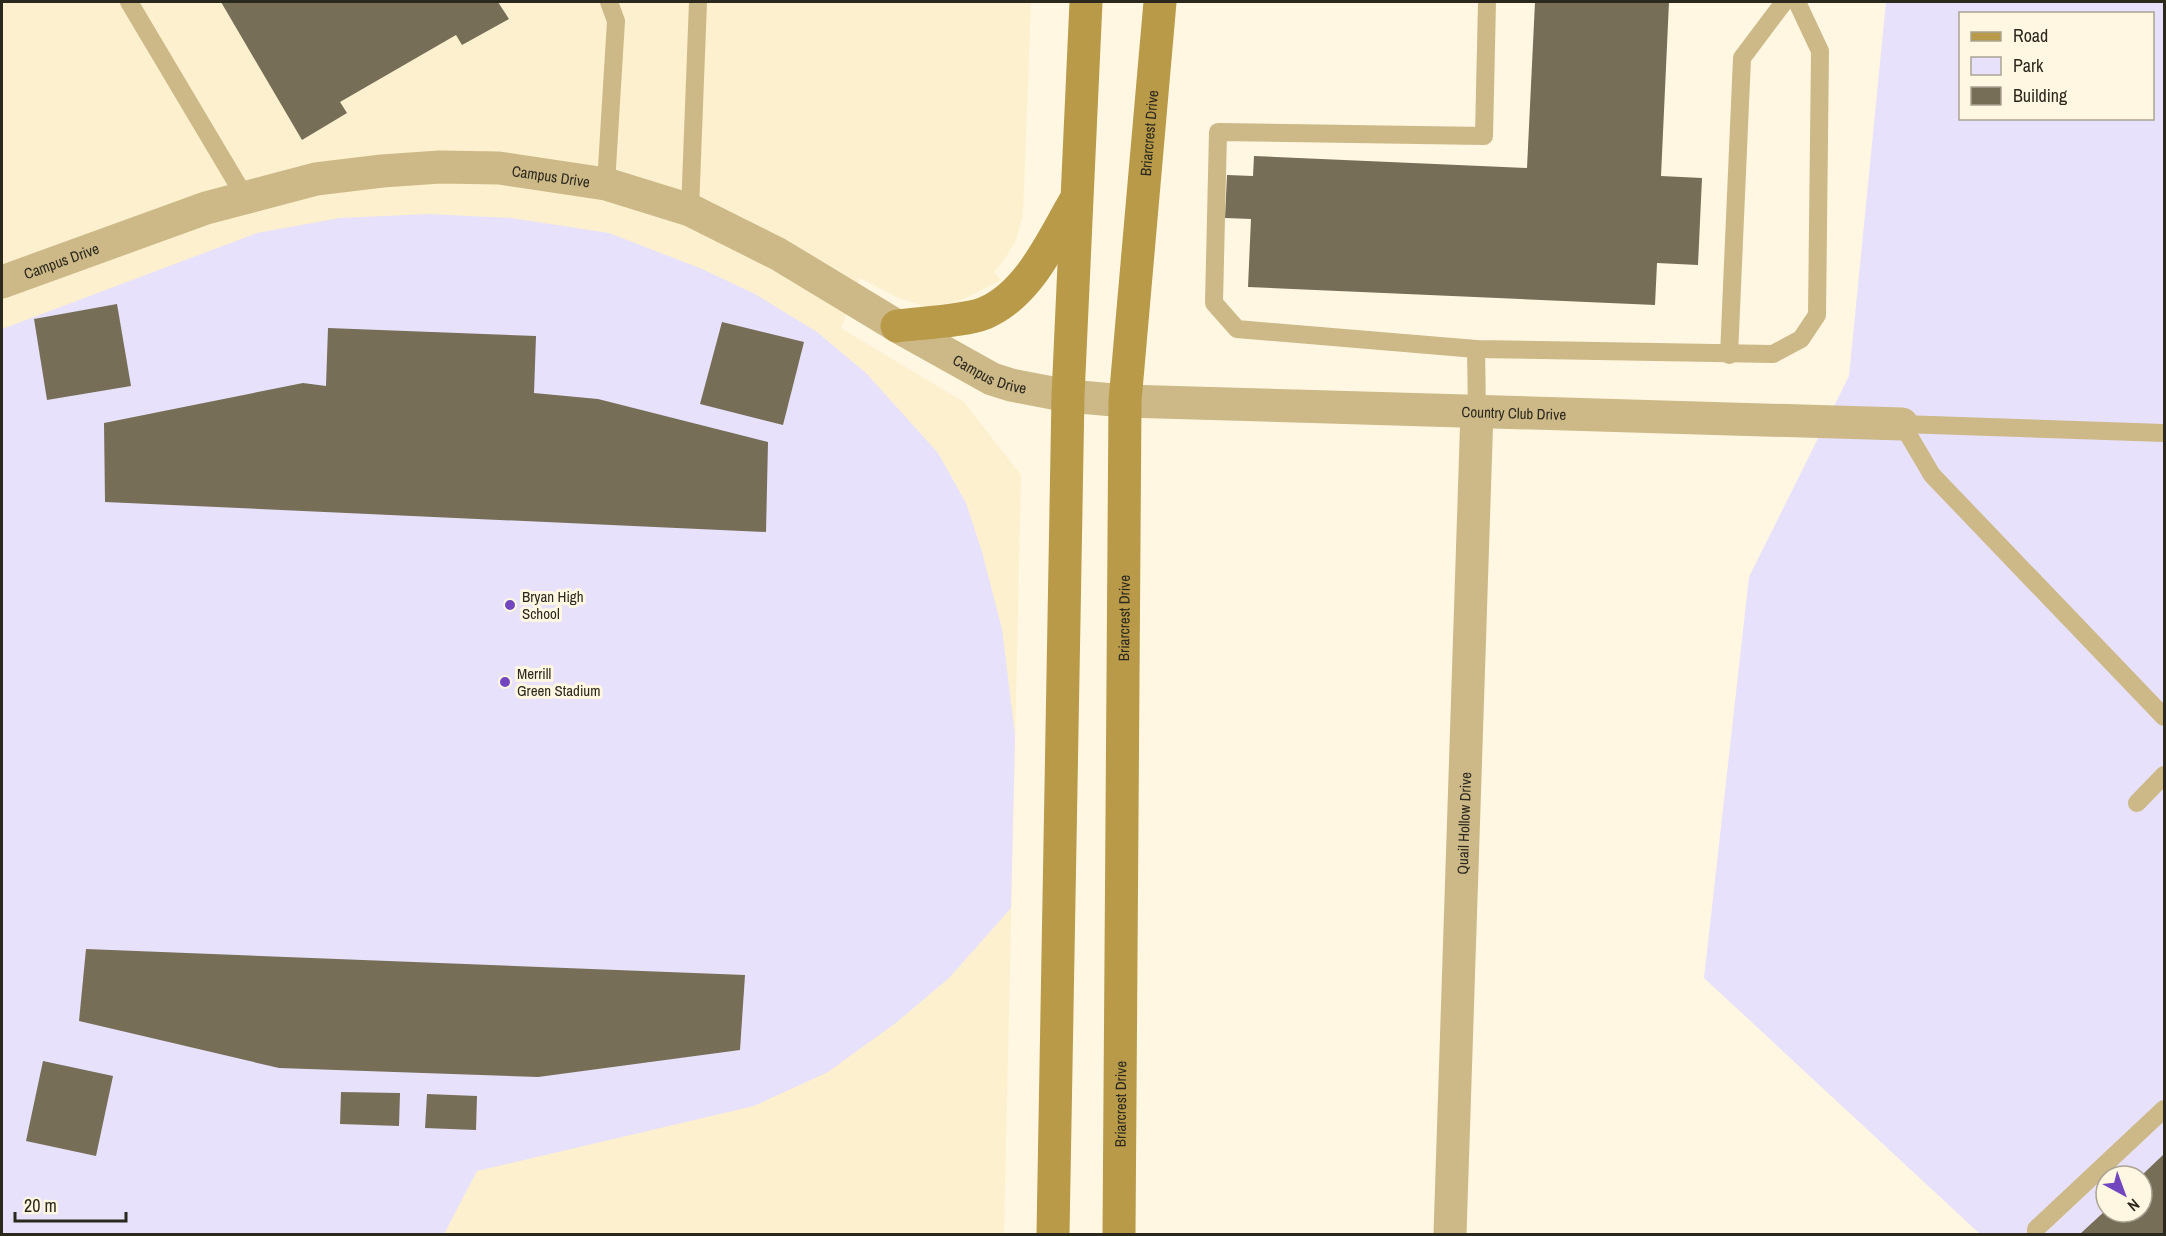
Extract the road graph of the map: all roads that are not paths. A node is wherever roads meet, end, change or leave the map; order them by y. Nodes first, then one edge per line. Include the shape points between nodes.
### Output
1 (129, 2) edge
2 (609, 2) edge
3 (698, 2) edge
4 (1086, 2) edge
5 (1160, 2) edge
6 (1487, 2) edge
7 (1784, 2) edge
8 (1797, 2) edge
9 (606, 183) junction
10 (245, 197) junction
11 (1077, 199) junction
12 (690, 210) junction
13 (2, 282) edge
14 (897, 326) junction
15 (1476, 349) junction
16 (1729, 355) junction
17 (1068, 396) junction
18 (1125, 401) junction
19 (1477, 411) junction
20 (1902, 424) junction
21 (2164, 433) edge
22 (2164, 717) edge
23 (2164, 775) edge
24 (2137, 802) dead end
25 (2164, 1109) edge
26 (1053, 1234) edge
27 (1119, 1234) edge
28 (1450, 1234) edge
29 (2036, 1234) edge

1 - 10 lane
2 - 9 lane via 616,21
3 - 12 lane
4 - 11 main road
5 - 18 main road, Briarcrest Drive
6 - 15 lane via 1484,136 1218,132 1214,303 1238,329
7 - 16 lane via 1742,58
8 - 16 lane via 1820,51 1817,315 1801,339 1773,354
9 - 10 street, Campus Drive via 499,168 440,167 316,179
9 - 12 street, Campus Drive
10 - 13 street, Campus Drive via 140,230
11 - 14 main road via 1015,294 984,314
11 - 17 main road
12 - 14 street, Campus Drive via 778,254
14 - 17 street, Campus Drive via 992,379
15 - 16 lane
15 - 19 lane
17 - 18 street, Campus Drive
17 - 26 main road
18 - 19 street, Country Club Drive
18 - 27 main road, Briarcrest Drive
19 - 20 street, Country Club Drive
19 - 28 street, Quail Hollow Drive
20 - 21 lane
20 - 22 lane via 1932,475
23 - 24 lane
25 - 29 lane via 2036,1229

